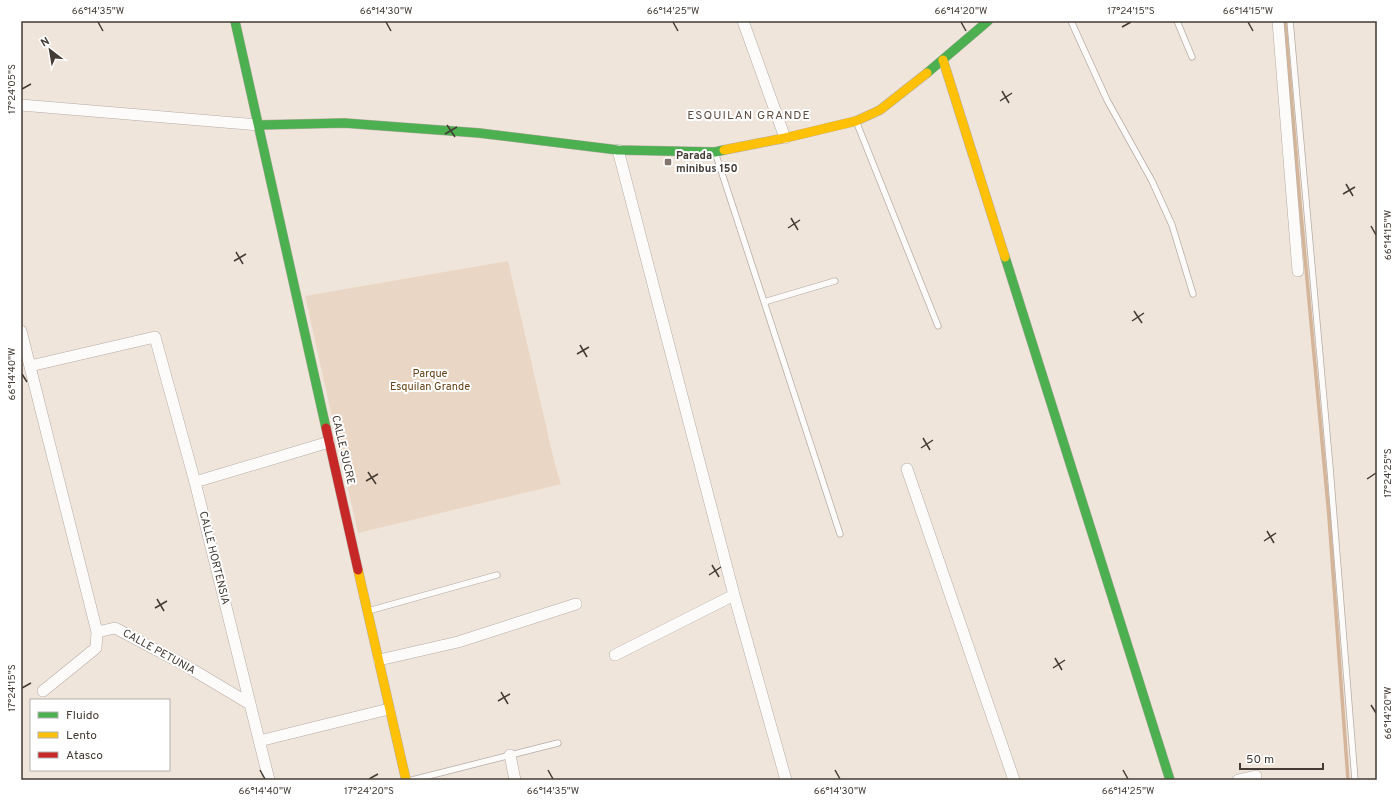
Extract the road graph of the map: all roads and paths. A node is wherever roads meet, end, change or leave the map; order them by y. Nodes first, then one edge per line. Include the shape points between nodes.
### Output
1 (236, 21) edge
2 (743, 21) edge
3 (988, 21) edge
4 (1071, 21) edge
5 (1178, 21) edge
6 (1278, 21) edge
7 (1290, 21) edge
8 (1192, 57) dead end
9 (943, 60) junction
10 (21, 105) edge
11 (856, 121) junction
12 (259, 125) junction
13 (785, 138) junction
14 (618, 150) junction
15 (715, 152) junction
16 (1298, 271) dead end
17 (835, 281) dead end
18 (1193, 294) dead end
19 (764, 302) junction
20 (938, 326) dead end
21 (21, 331) edge
22 (23, 351) edge
23 (30, 366) junction
24 (329, 442) junction
25 (907, 469) dead end
26 (195, 482) junction
27 (840, 534) dead end
28 (497, 575) dead end
29 (734, 595) junction
30 (576, 604) dead end
31 (367, 611) junction
32 (97, 632) junction
33 (615, 655) dead end
34 (379, 660) junction
35 (43, 691) dead end
36 (250, 704) junction
37 (389, 709) junction
38 (259, 741) junction
39 (558, 743) dead end
40 (510, 755) junction
41 (1256, 776) dead end
42 (269, 780) edge
43 (406, 780) edge
44 (412, 780) edge
45 (515, 780) edge
46 (786, 780) edge
47 (1014, 780) edge
48 (1170, 780) edge
49 (1238, 780) edge
50 (1355, 780) edge

1 - 12 street, CALLE SUCRE
2 - 13 street
3 - 9 street
4 - 18 lane via 1107,100 1152,181 1172,226
5 - 8 lane
6 - 16 street
7 - 50 lane via 1331,476
9 - 11 street via 880,110
9 - 48 street
10 - 12 street
11 - 13 street
11 - 20 lane
12 - 14 street via 344,123 479,133
12 - 24 street, CALLE SUCRE
13 - 15 street
14 - 15 street
14 - 29 street
15 - 19 lane
17 - 19 lane
19 - 27 lane
21 - 22 street
22 - 23 street
23 - 26 street, CALLE HORTENSIA via 155,337
23 - 32 street
24 - 26 street
24 - 31 street, CALLE SUCRE
25 - 47 street
26 - 36 street, CALLE HORTENSIA
28 - 31 lane
29 - 33 street
29 - 46 street
30 - 34 street via 458,642
31 - 34 street, CALLE SUCRE
32 - 35 street via 96,648
32 - 36 street, CALLE PETUNIA via 115,628
34 - 37 street, CALLE SUCRE
36 - 38 street, CALLE HORTENSIA
37 - 38 street
37 - 43 street, CALLE SUCRE
38 - 42 street, CALLE HORTENSIA
39 - 40 lane
40 - 44 lane
40 - 45 street
41 - 49 street

